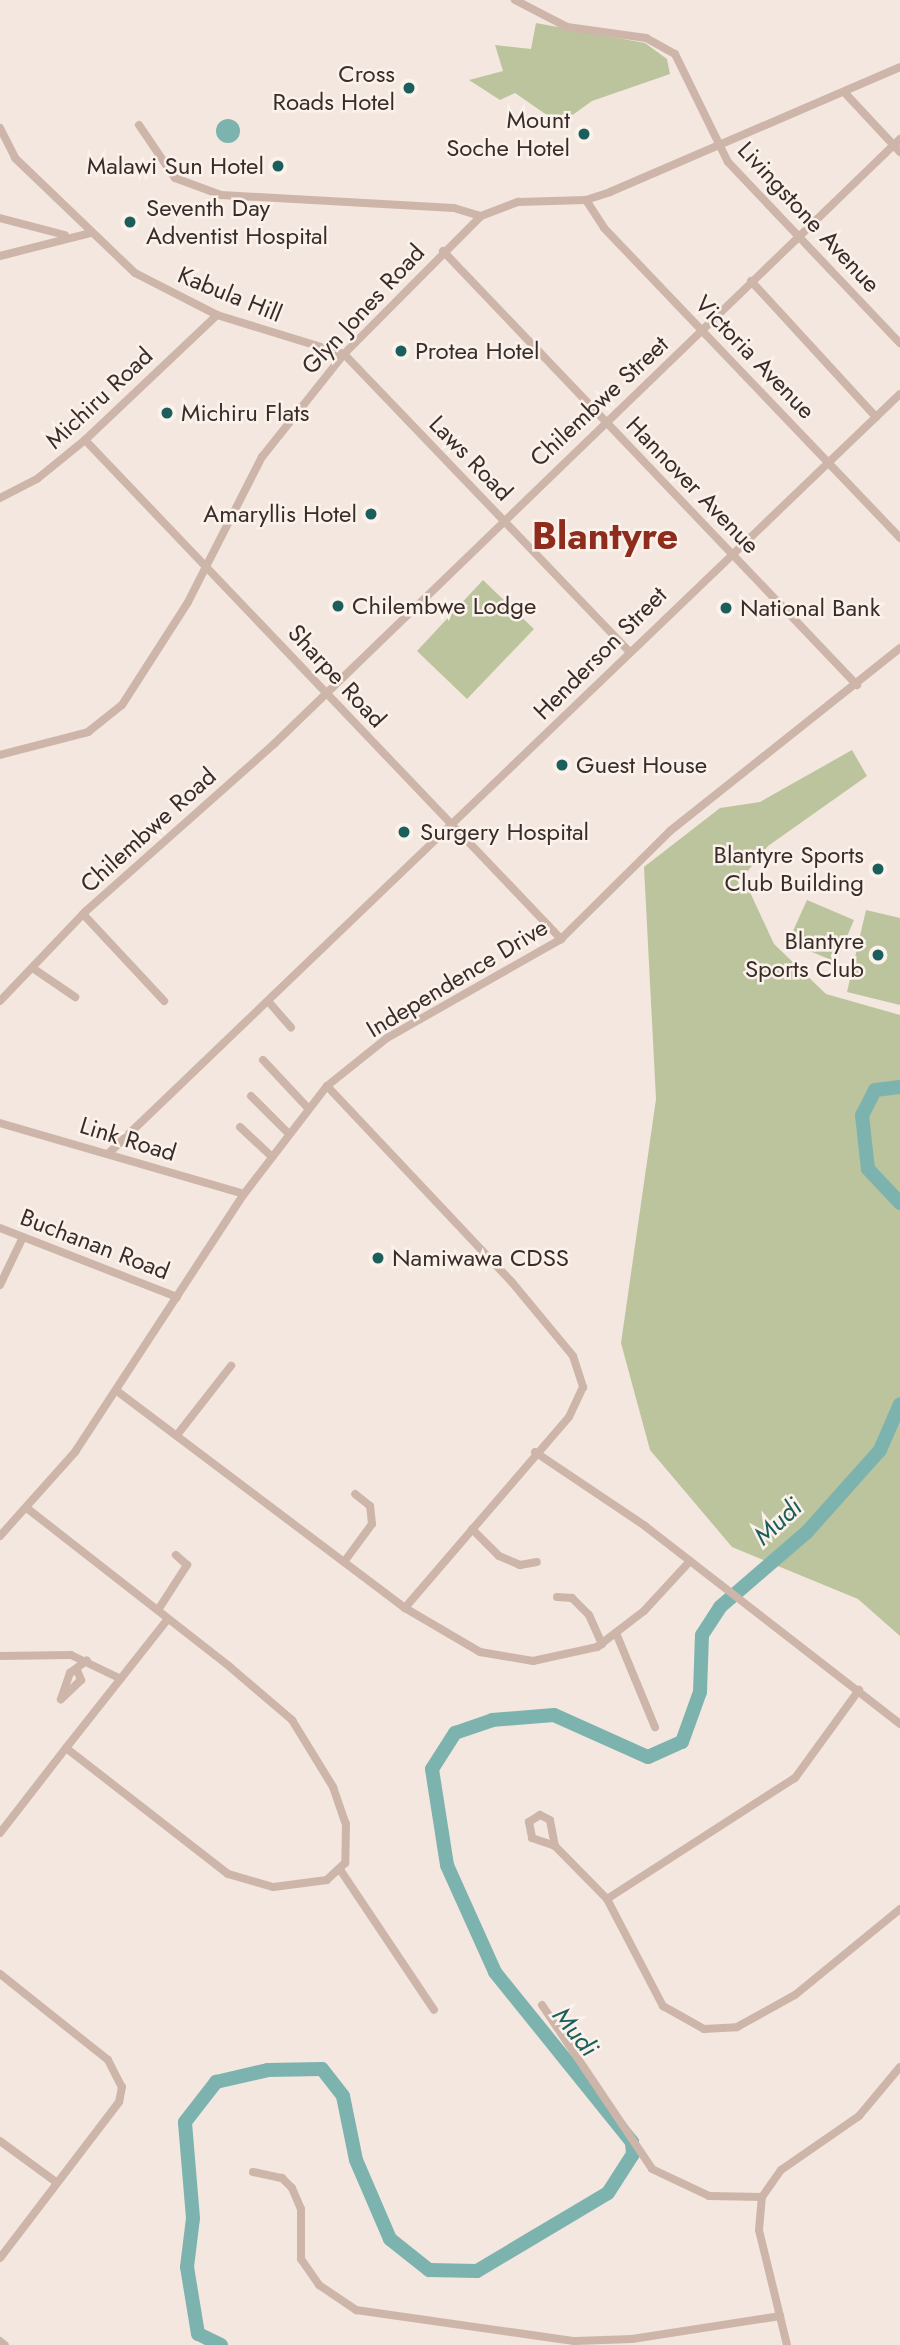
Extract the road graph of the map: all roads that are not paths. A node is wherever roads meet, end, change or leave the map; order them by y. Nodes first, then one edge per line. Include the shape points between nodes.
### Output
1 (520, 2) edge
2 (900, 67) edge
3 (845, 93) junction
4 (139, 125) dead end
5 (0, 128) edge
6 (898, 146) edge
7 (719, 148) junction
8 (586, 200) junction
9 (481, 216) junction
10 (0, 218) edge
11 (90, 233) junction
12 (65, 235) junction
13 (798, 236) junction
14 (443, 251) junction
15 (0, 256) edge
16 (751, 281) junction
17 (217, 315) junction
18 (702, 329) junction
19 (900, 343) edge
20 (344, 354) junction
21 (900, 394) edge
22 (876, 417) junction
23 (607, 422) junction
24 (85, 440) junction
25 (828, 462) junction
26 (0, 498) edge
27 (502, 517) junction
28 (900, 538) edge
29 (733, 555) junction
30 (207, 564) junction
31 (900, 648) edge
32 (628, 650) junction
33 (857, 685) junction
34 (325, 691) junction
35 (0, 755) edge
36 (450, 824) junction
37 (83, 914) junction
38 (561, 939) junction
39 (34, 969) junction
40 (75, 996) dead end
41 (0, 1001) edge
42 (164, 1001) dead end
43 (268, 1001) junction
44 (291, 1027) dead end
45 (262, 1060) dead end
46 (327, 1086) junction
47 (251, 1096) dead end
48 (307, 1107) junction
49 (0, 1123) edge
50 (240, 1127) dead end
51 (288, 1133) junction
52 (109, 1153) junction
53 (271, 1156) junction
54 (244, 1194) junction
55 (0, 1228) edge
56 (23, 1237) junction
57 (0, 1285) edge
58 (177, 1297) junction
59 (231, 1366) dead end
60 (117, 1391) junction
61 (177, 1435) junction
62 (535, 1452) junction
63 (355, 1494) dead end
64 (28, 1509) junction
65 (472, 1529) junction
66 (0, 1536) edge
67 (176, 1555) dead end
68 (690, 1561) junction
69 (344, 1562) junction
70 (537, 1562) dead end
71 (557, 1597) dead end
72 (405, 1608) junction
73 (158, 1610) junction
74 (168, 1619) junction
75 (616, 1633) junction
76 (602, 1644) junction
77 (0, 1656) edge
78 (87, 1660) junction
79 (77, 1670) dead end
80 (121, 1679) junction
81 (859, 1690) junction
82 (900, 1724) edge
83 (655, 1727) dead end
84 (66, 1748) junction
85 (0, 1833) edge
86 (555, 1846) dead end
87 (341, 1871) junction
88 (607, 1899) junction
89 (900, 1909) edge
90 (0, 1974) edge
91 (542, 2004) dead end
92 (433, 2010) dead end
93 (900, 2067) edge
94 (0, 2141) edge
95 (253, 2172) dead end
96 (57, 2182) junction
97 (762, 2197) junction
98 (0, 2258) edge
99 (780, 2316) junction
100 (0, 2341) edge
101 (5, 2345) edge
102 (787, 2345) edge

1 - 7 street, Livingstone Avenue via 567,27 646,38 674,54
2 - 3 street, Glyn Jones Road
3 - 6 street
3 - 7 street, Glyn Jones Road
4 - 9 street via 175,178 221,195 454,208
5 - 11 street, Kabula Hill via 15,158
6 - 13 street, Chilembwe Street
7 - 8 street, Glyn Jones Road
7 - 13 street, Livingstone Avenue
8 - 9 street, Glyn Jones Road via 518,202
8 - 18 street, Victoria Avenue via 604,228
9 - 14 street, Glyn Jones Road
10 - 12 street
11 - 12 street
11 - 17 street, Kabula Hill via 135,273
12 - 15 street via 34,250
13 - 16 street, Chilembwe Street
13 - 19 street, Livingstone Avenue
14 - 20 street, Glyn Jones Road
14 - 23 street, Hannover Avenue
16 - 18 street, Chilembwe Street
16 - 22 street
17 - 20 street, Kabula Hill
17 - 24 street, Michiru Road
18 - 23 street, Chilembwe Street
18 - 25 street, Victoria Avenue
20 - 27 street, Laws Road
20 - 30 street, Glyn Jones Road via 262,457
21 - 22 street, Henderson Street
22 - 25 street, Henderson Street
23 - 27 street, Chilembwe Street
23 - 29 street, Hannover Avenue
24 - 26 street, Michiru Road via 37,479
24 - 30 street, Sharpe Road
25 - 28 street, Victoria Avenue
25 - 29 street, Henderson Street
27 - 32 street, Laws Road
27 - 34 street, Chilembwe Street
29 - 32 street, Henderson Street
29 - 33 street, Hannover Avenue
30 - 34 street, Sharpe Road
30 - 35 street, Glyn Jones Road via 143,676 108,718 88,732
31 - 33 street, Independence Drive
32 - 36 street, Henderson Street
33 - 38 street, Independence Drive via 670,831
34 - 36 street, Sharpe Road
34 - 37 street, Chilembwe Road
36 - 38 street, Sharpe Road
36 - 43 street, Henderson Street
37 - 39 street, Chilembwe Road
37 - 42 street
38 - 46 street, Independence Drive via 398,1031
39 - 40 street
39 - 41 street, Chilembwe Road
43 - 44 street
43 - 52 street, Henderson Street
45 - 48 street
46 - 48 street, Independence Drive
46 - 62 street via 511,1281 578,1365 583,1387 578,1404
47 - 51 street
48 - 51 street, Independence Drive
49 - 52 street, Link Road
50 - 53 street
51 - 53 street, Independence Drive
52 - 54 street, Link Road
53 - 54 street, Independence Drive
54 - 58 street, Independence Drive
55 - 56 street, Buchanan Road
56 - 57 street
56 - 58 street, Buchanan Road
58 - 60 street, Independence Drive
59 - 61 street
60 - 61 street
60 - 64 street, Independence Drive
61 - 69 street
62 - 65 street
62 - 68 street
63 - 69 street via 370,1506 372,1524
64 - 66 street, Independence Drive
64 - 73 street
65 - 70 street via 499,1556 520,1564
65 - 72 street
67 - 73 street via 187,1565
68 - 75 street
68 - 81 street
69 - 72 street
71 - 76 street via 572,1598 589,1615
72 - 76 street via 449,1639 510,1659 557,1659
73 - 74 street
74 - 80 street
74 - 87 street via 292,1720 341,1806 348,1847
75 - 76 street
75 - 83 street
77 - 78 street
78 - 79 street
78 - 80 street
80 - 84 street
81 - 82 street
81 - 88 street via 794,1778
84 - 85 street
84 - 87 street via 228,1874 290,1888
86 - 88 street
87 - 92 street
88 - 89 street via 663,2006 690,2023 719,2030 795,1995
90 - 96 street via 108,2060 122,2087 119,2102
91 - 97 street via 652,2169 709,2196
93 - 97 street via 859,2116 781,2170
94 - 96 street
95 - 99 street via 287,2181 300,2209 300,2259 331,2295 365,2313 575,2341 632,2339
96 - 98 street
97 - 99 street via 759,2230
99 - 102 street
100 - 101 street

